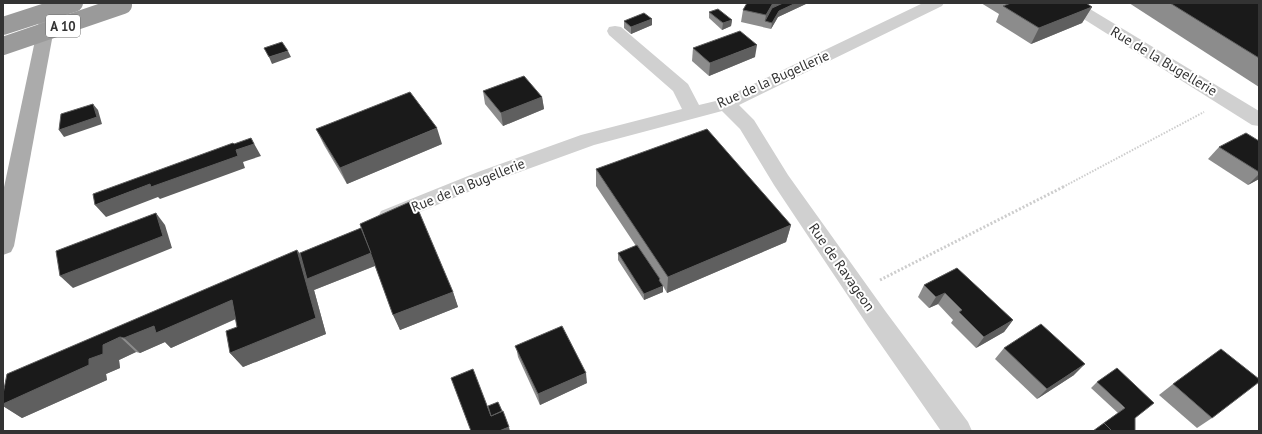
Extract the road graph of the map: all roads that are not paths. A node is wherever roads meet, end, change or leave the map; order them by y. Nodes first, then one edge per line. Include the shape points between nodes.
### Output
1 (51, 3) edge
2 (74, 3) edge
3 (936, 3) edge
4 (1069, 3) edge
5 (123, 6) dead end
6 (3, 26) edge
7 (615, 31) dead end
8 (3, 46) edge
9 (726, 104) junction
10 (693, 112) junction
11 (1259, 120) edge
12 (375, 223) edge
13 (3, 246) edge
14 (958, 431) edge

1 - 13 main road
2 - 6 highway, A 10, bridge
3 - 9 street, Rue de la Bugellerie
4 - 11 street, Rue de la Bugellerie
5 - 8 highway, A 10, bridge
7 - 10 street via 681,88
9 - 10 street, Rue de la Bugellerie
9 - 14 street, Rue de Ravageon via 747,125 781,180
10 - 12 street, Rue de la Bugellerie via 588,140 485,177

